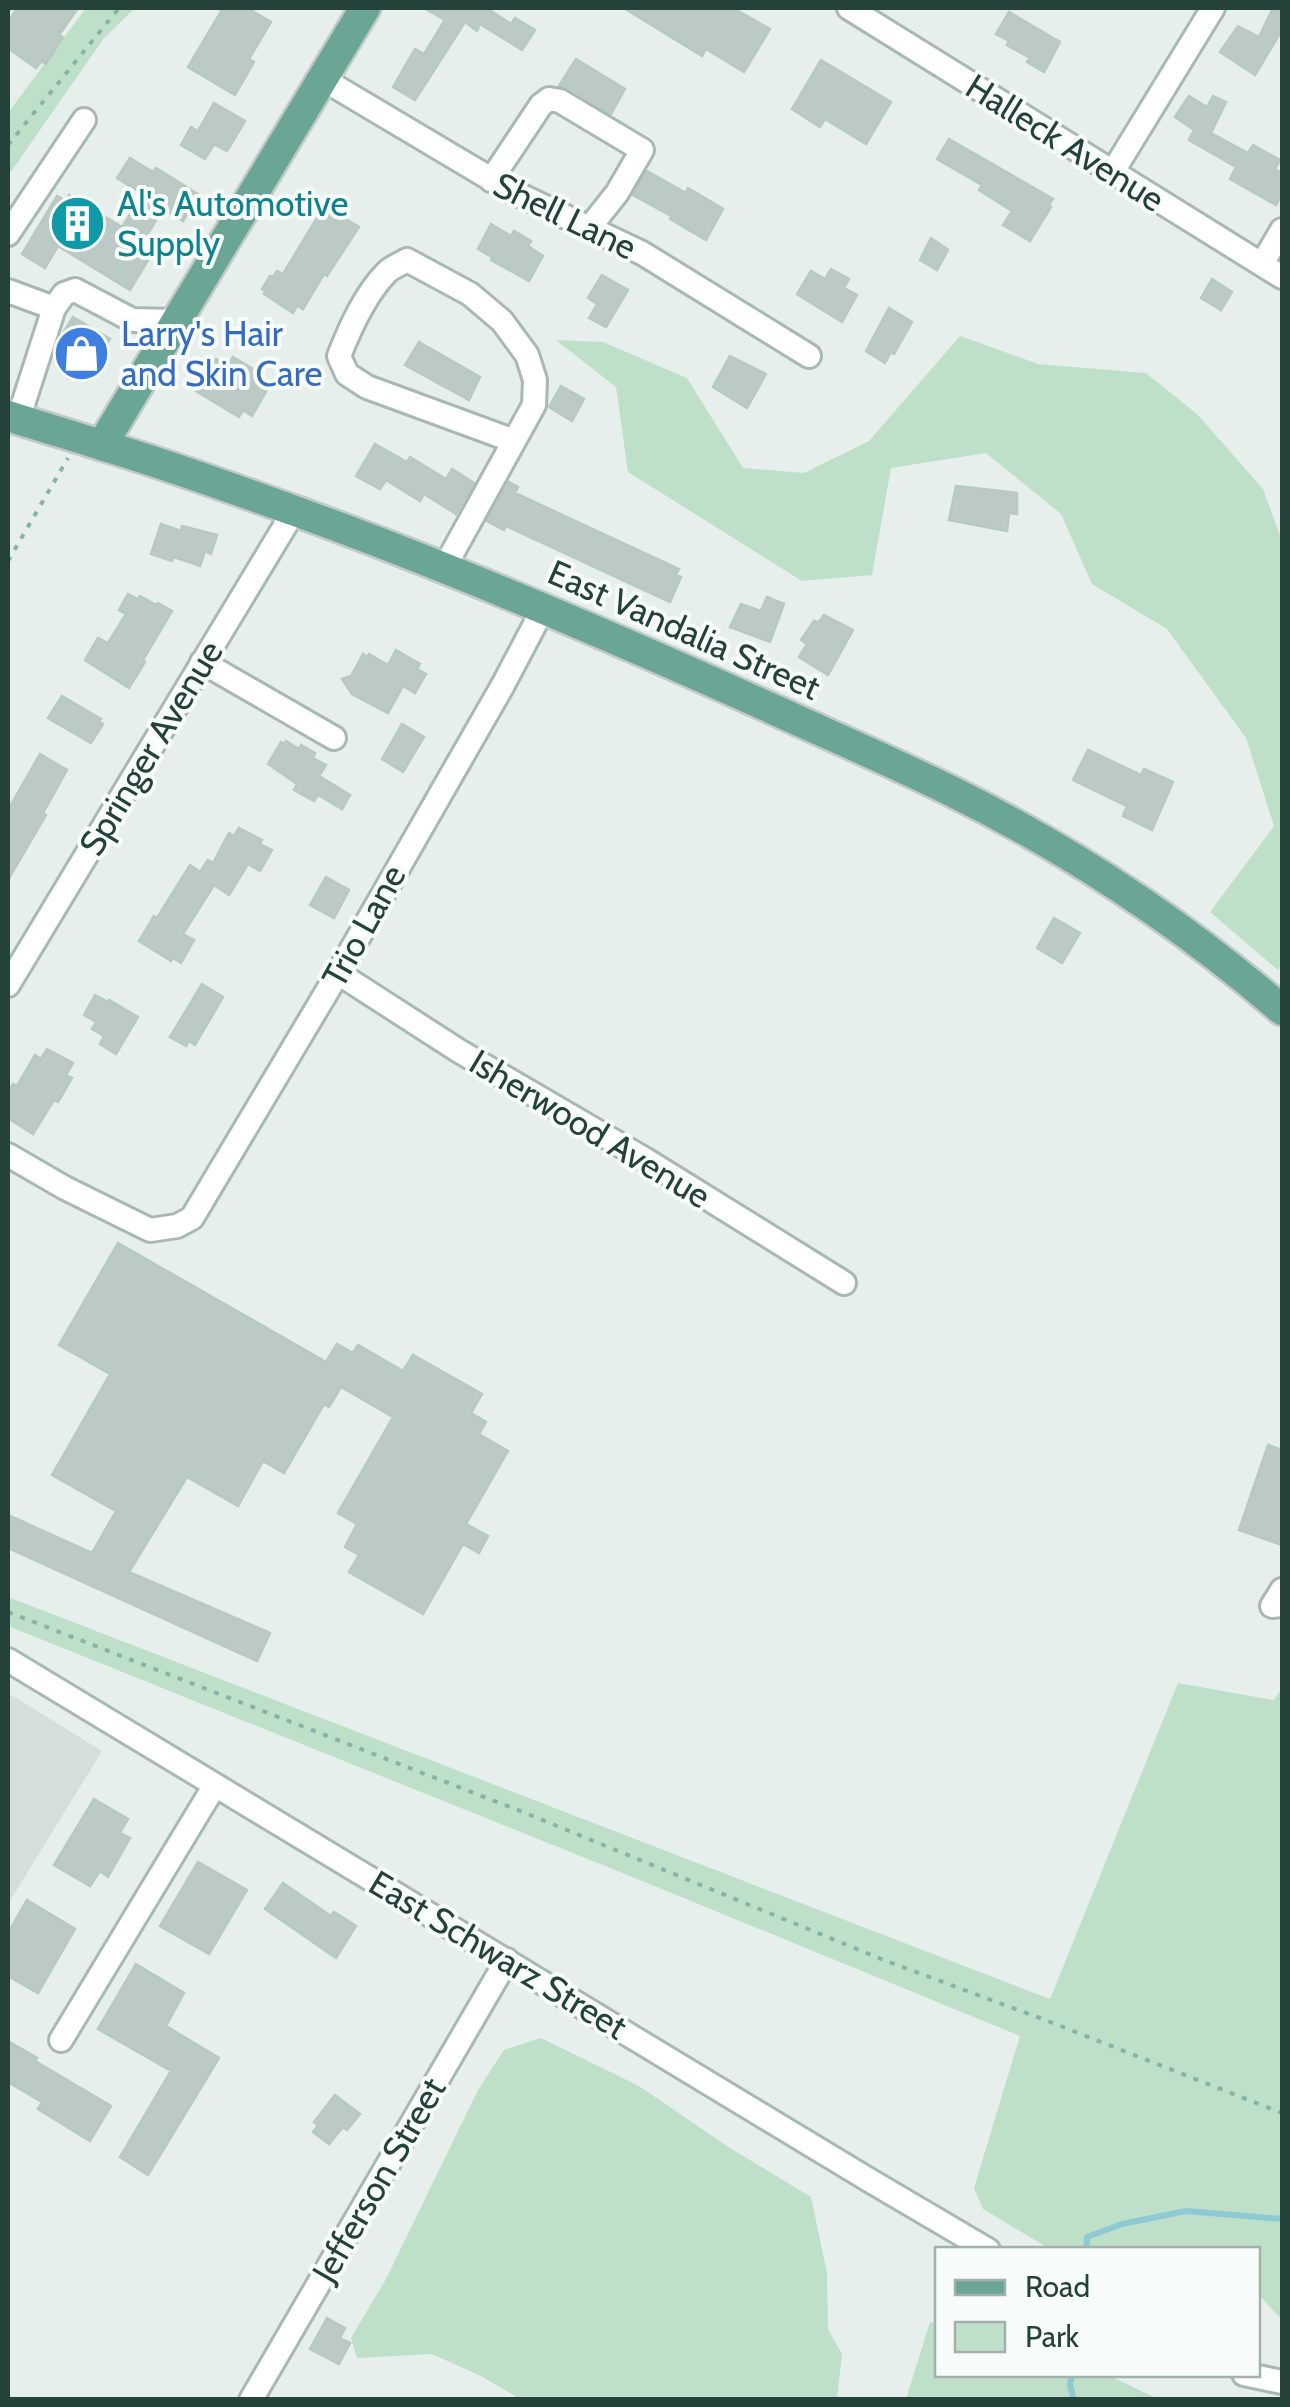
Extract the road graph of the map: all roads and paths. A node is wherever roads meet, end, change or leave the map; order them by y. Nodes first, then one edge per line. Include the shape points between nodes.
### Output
1 (119, 8) edge
2 (365, 8) edge
3 (849, 8) edge
4 (1213, 8) edge
5 (321, 78) junction
6 (84, 120) dead end
7 (8, 145) edge
8 (1112, 173) junction
9 (491, 180) junction
10 (590, 227) junction
11 (1282, 230) edge
12 (8, 234) edge
13 (1262, 264) junction
14 (1282, 277) edge
15 (8, 291) edge
16 (54, 308) junction
17 (174, 321) junction
18 (808, 356) dead end
19 (13, 418) edge
20 (66, 436) junction
21 (514, 441) junction
22 (102, 445) junction
23 (294, 510) junction
24 (8, 561) edge
25 (444, 568) junction
26 (543, 609) junction
27 (202, 662) junction
28 (334, 738) dead end
29 (338, 973) junction
30 (8, 986) edge
31 (1282, 1010) edge
32 (8, 1155) edge
33 (844, 1283) dead end
34 (1282, 1590) edge
35 (1282, 1605) edge
36 (8, 1612) edge
37 (8, 1660) edge
38 (215, 1785) junction
39 (507, 1960) junction
40 (62, 2040) dead end
41 (1282, 2113) edge
42 (983, 2247) edge
43 (251, 2400) edge

1 - 7 path
2 - 5 main road
3 - 8 street, Halleck Avenue
4 - 8 street
5 - 9 street, Shell Lane
5 - 17 main road
6 - 12 street
8 - 13 street, Halleck Avenue
9 - 10 street, Shell Lane
9 - 10 street via 541,105 560,101 642,150
10 - 18 street, Shell Lane
11 - 13 street
13 - 14 street, Halleck Avenue
15 - 16 street
16 - 17 street via 74,290 132,320
16 - 19 street
17 - 22 main road
19 - 20 main road, East Vandalia Street
20 - 22 main road, East Vandalia Street
20 - 24 path via 68,461
21 - 21 street via 534,405 528,356 470,294 408,260 388,270 348,333 339,356 346,374
21 - 25 street
22 - 23 main road, East Vandalia Street
23 - 25 main road, East Vandalia Street
23 - 27 street, Springer Avenue
25 - 26 main road, East Vandalia Street
26 - 29 street, Trio Lane
26 - 31 main road, East Vandalia Street via 950,790 1051,844 1187,933
27 - 28 street
27 - 30 street, Springer Avenue
29 - 32 street, Trio Lane via 192,1218 150,1230
29 - 33 street, Isherwood Avenue
34 - 35 street via 1272,1606
36 - 41 path
37 - 38 street, East Schwarz Street
38 - 39 street, East Schwarz Street
38 - 40 street
39 - 42 street, East Schwarz Street
39 - 43 street, Jefferson Street

